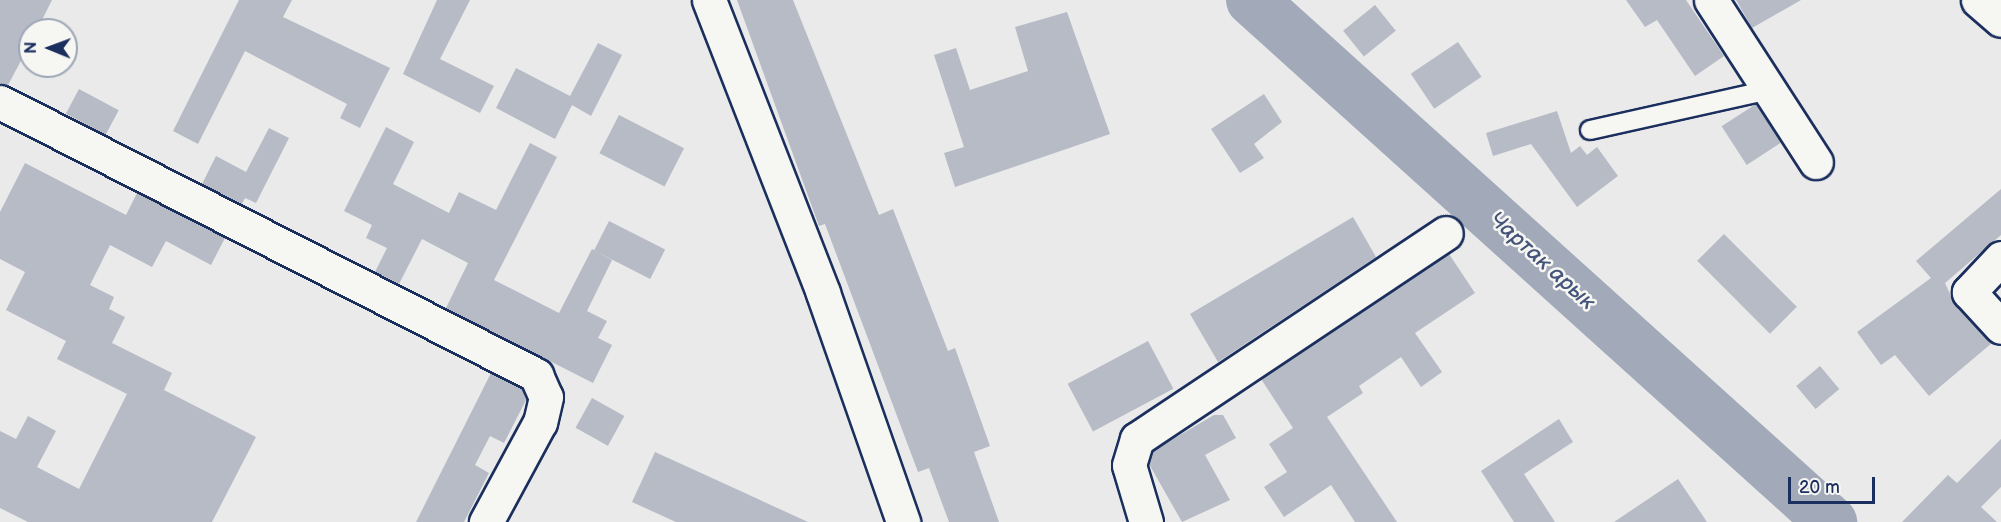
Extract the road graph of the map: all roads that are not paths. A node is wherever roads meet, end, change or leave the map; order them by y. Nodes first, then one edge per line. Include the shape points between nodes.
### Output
1 (709, 0) edge
2 (1711, 0) edge
3 (1978, 0) edge
4 (2001, 20) edge
5 (1769, 90) junction
6 (0, 102) edge
7 (1590, 130) dead end
8 (1816, 162) dead end
9 (1446, 233) dead end
10 (2001, 258) edge
11 (2001, 327) edge
12 (486, 522) edge
13 (903, 522) edge
14 (1146, 522) edge

1 - 13 street via 823,293
2 - 5 street
3 - 4 street
5 - 7 lane
5 - 8 street
6 - 12 street via 536,375 546,397 540,422
9 - 14 street via 1137,439 1129,465
10 - 11 street via 1969,292

